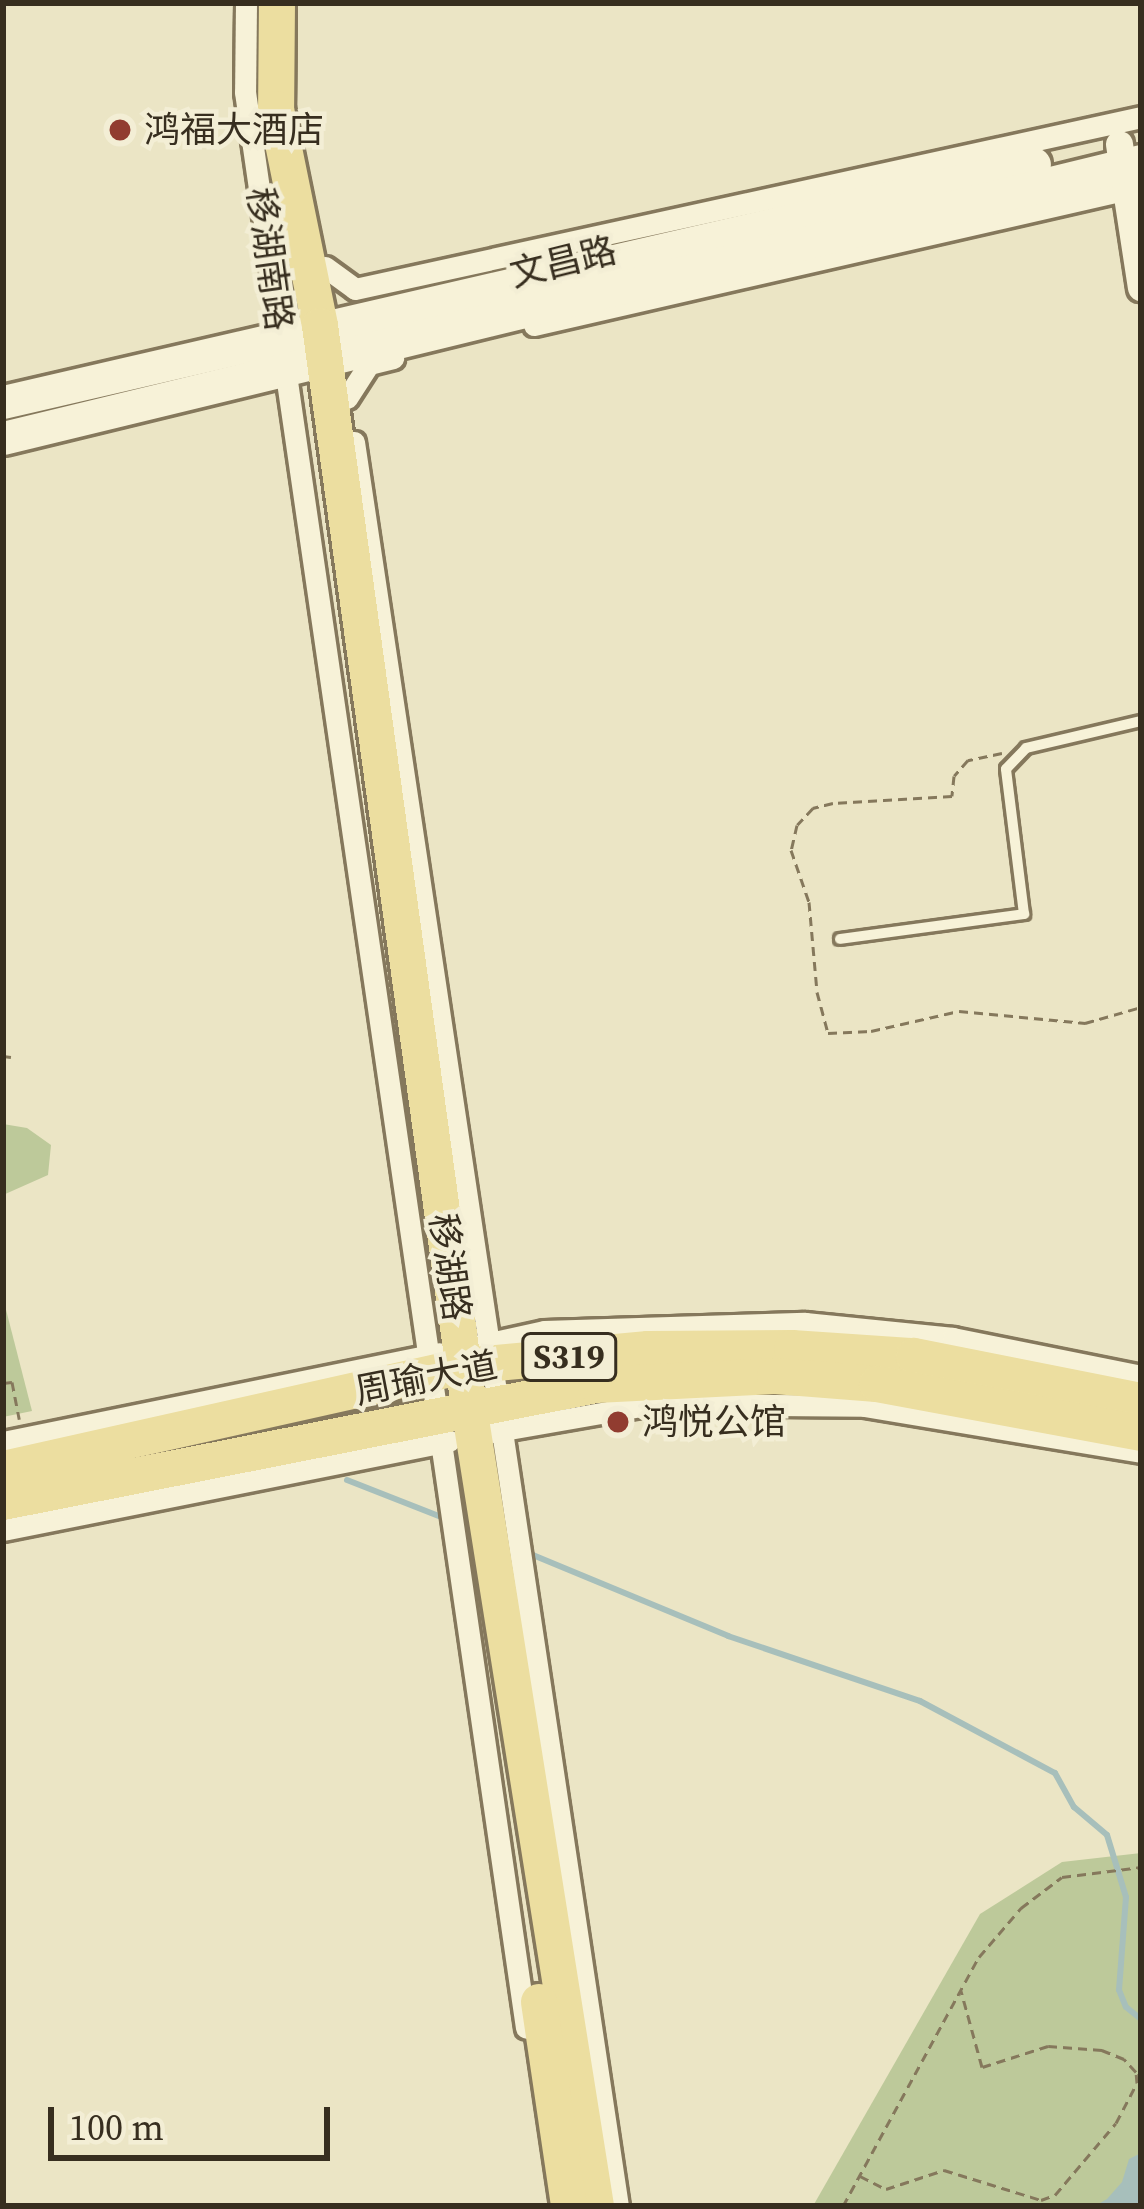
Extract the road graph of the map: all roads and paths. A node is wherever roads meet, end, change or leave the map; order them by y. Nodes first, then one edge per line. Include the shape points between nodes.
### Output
1 (247, 3) edge
2 (263, 3) edge
3 (277, 3) edge
4 (290, 3) edge
5 (1135, 158) edge
6 (326, 267) junction
7 (1141, 287) edge
8 (312, 346) junction
9 (347, 398) junction
10 (3, 402) edge
11 (3, 438) edge
12 (1141, 721) edge
13 (840, 939) dead end
14 (3, 1056) edge
15 (11, 1057) dead end
16 (456, 1359) junction
17 (1141, 1376) edge
18 (3, 1383) edge
19 (1141, 1401) edge
20 (465, 1423) junction
21 (1141, 1433) edge
22 (13, 1440) edge
23 (1141, 1452) edge
24 (3, 1469) edge
25 (3, 1502) edge
26 (3, 1530) edge
27 (482, 1534) junction
28 (1141, 1867) edge
29 (961, 1990) junction
30 (1138, 2071) edge
31 (860, 2176) junction
32 (1055, 2195) junction
33 (552, 2206) edge
34 (569, 2206) edge
35 (596, 2206) edge
36 (618, 2206) edge
37 (844, 2206) edge
38 (1058, 2206) edge

1 - 8 street, 移湖南路 via 245,92
2 - 8 main road, 移湖南路 via 260,110
3 - 8 main road, 移湖南路 via 276,110
4 - 6 street, 移湖南路 via 292,99
5 - 6 street via 356,290
5 - 7 street
5 - 8 main road, 文昌路
5 - 9 street via 369,364
6 - 8 street, 移湖南路
8 - 9 street, 移湖路
8 - 10 main road, 文昌路
8 - 11 main road, 文昌路
8 - 16 main road, 移湖路
9 - 16 street, 移湖路
12 - 13 lane via 1026,748 1006,770 1024,914
14 - 15 path
16 - 17 street via 544,1331 805,1323 953,1338
16 - 19 main road, 周瑜大道 / S319 via 792,1348 914,1356
16 - 20 main road, 移湖路
16 - 22 street
16 - 24 main road, 周瑜大道 / S319
18 - 22 path via 11,1382
20 - 21 main road, 周瑜大道 / S319 via 596,1384 775,1376 877,1384
20 - 23 street via 653,1404 864,1406
20 - 25 main road, 周瑜大道 / S319
20 - 26 street
20 - 27 main road, 移湖路
27 - 33 street, 移湖路
27 - 34 main road, 移湖路
27 - 35 main road, 移湖路
27 - 36 street, 移湖路
28 - 29 path via 1062,1877 1022,1908
29 - 30 path via 982,2067 1048,2046 1102,2050
29 - 31 path
30 - 32 path via 1116,2123
31 - 32 path via 886,2189 944,2170 1041,2200
31 - 37 path
32 - 38 path

